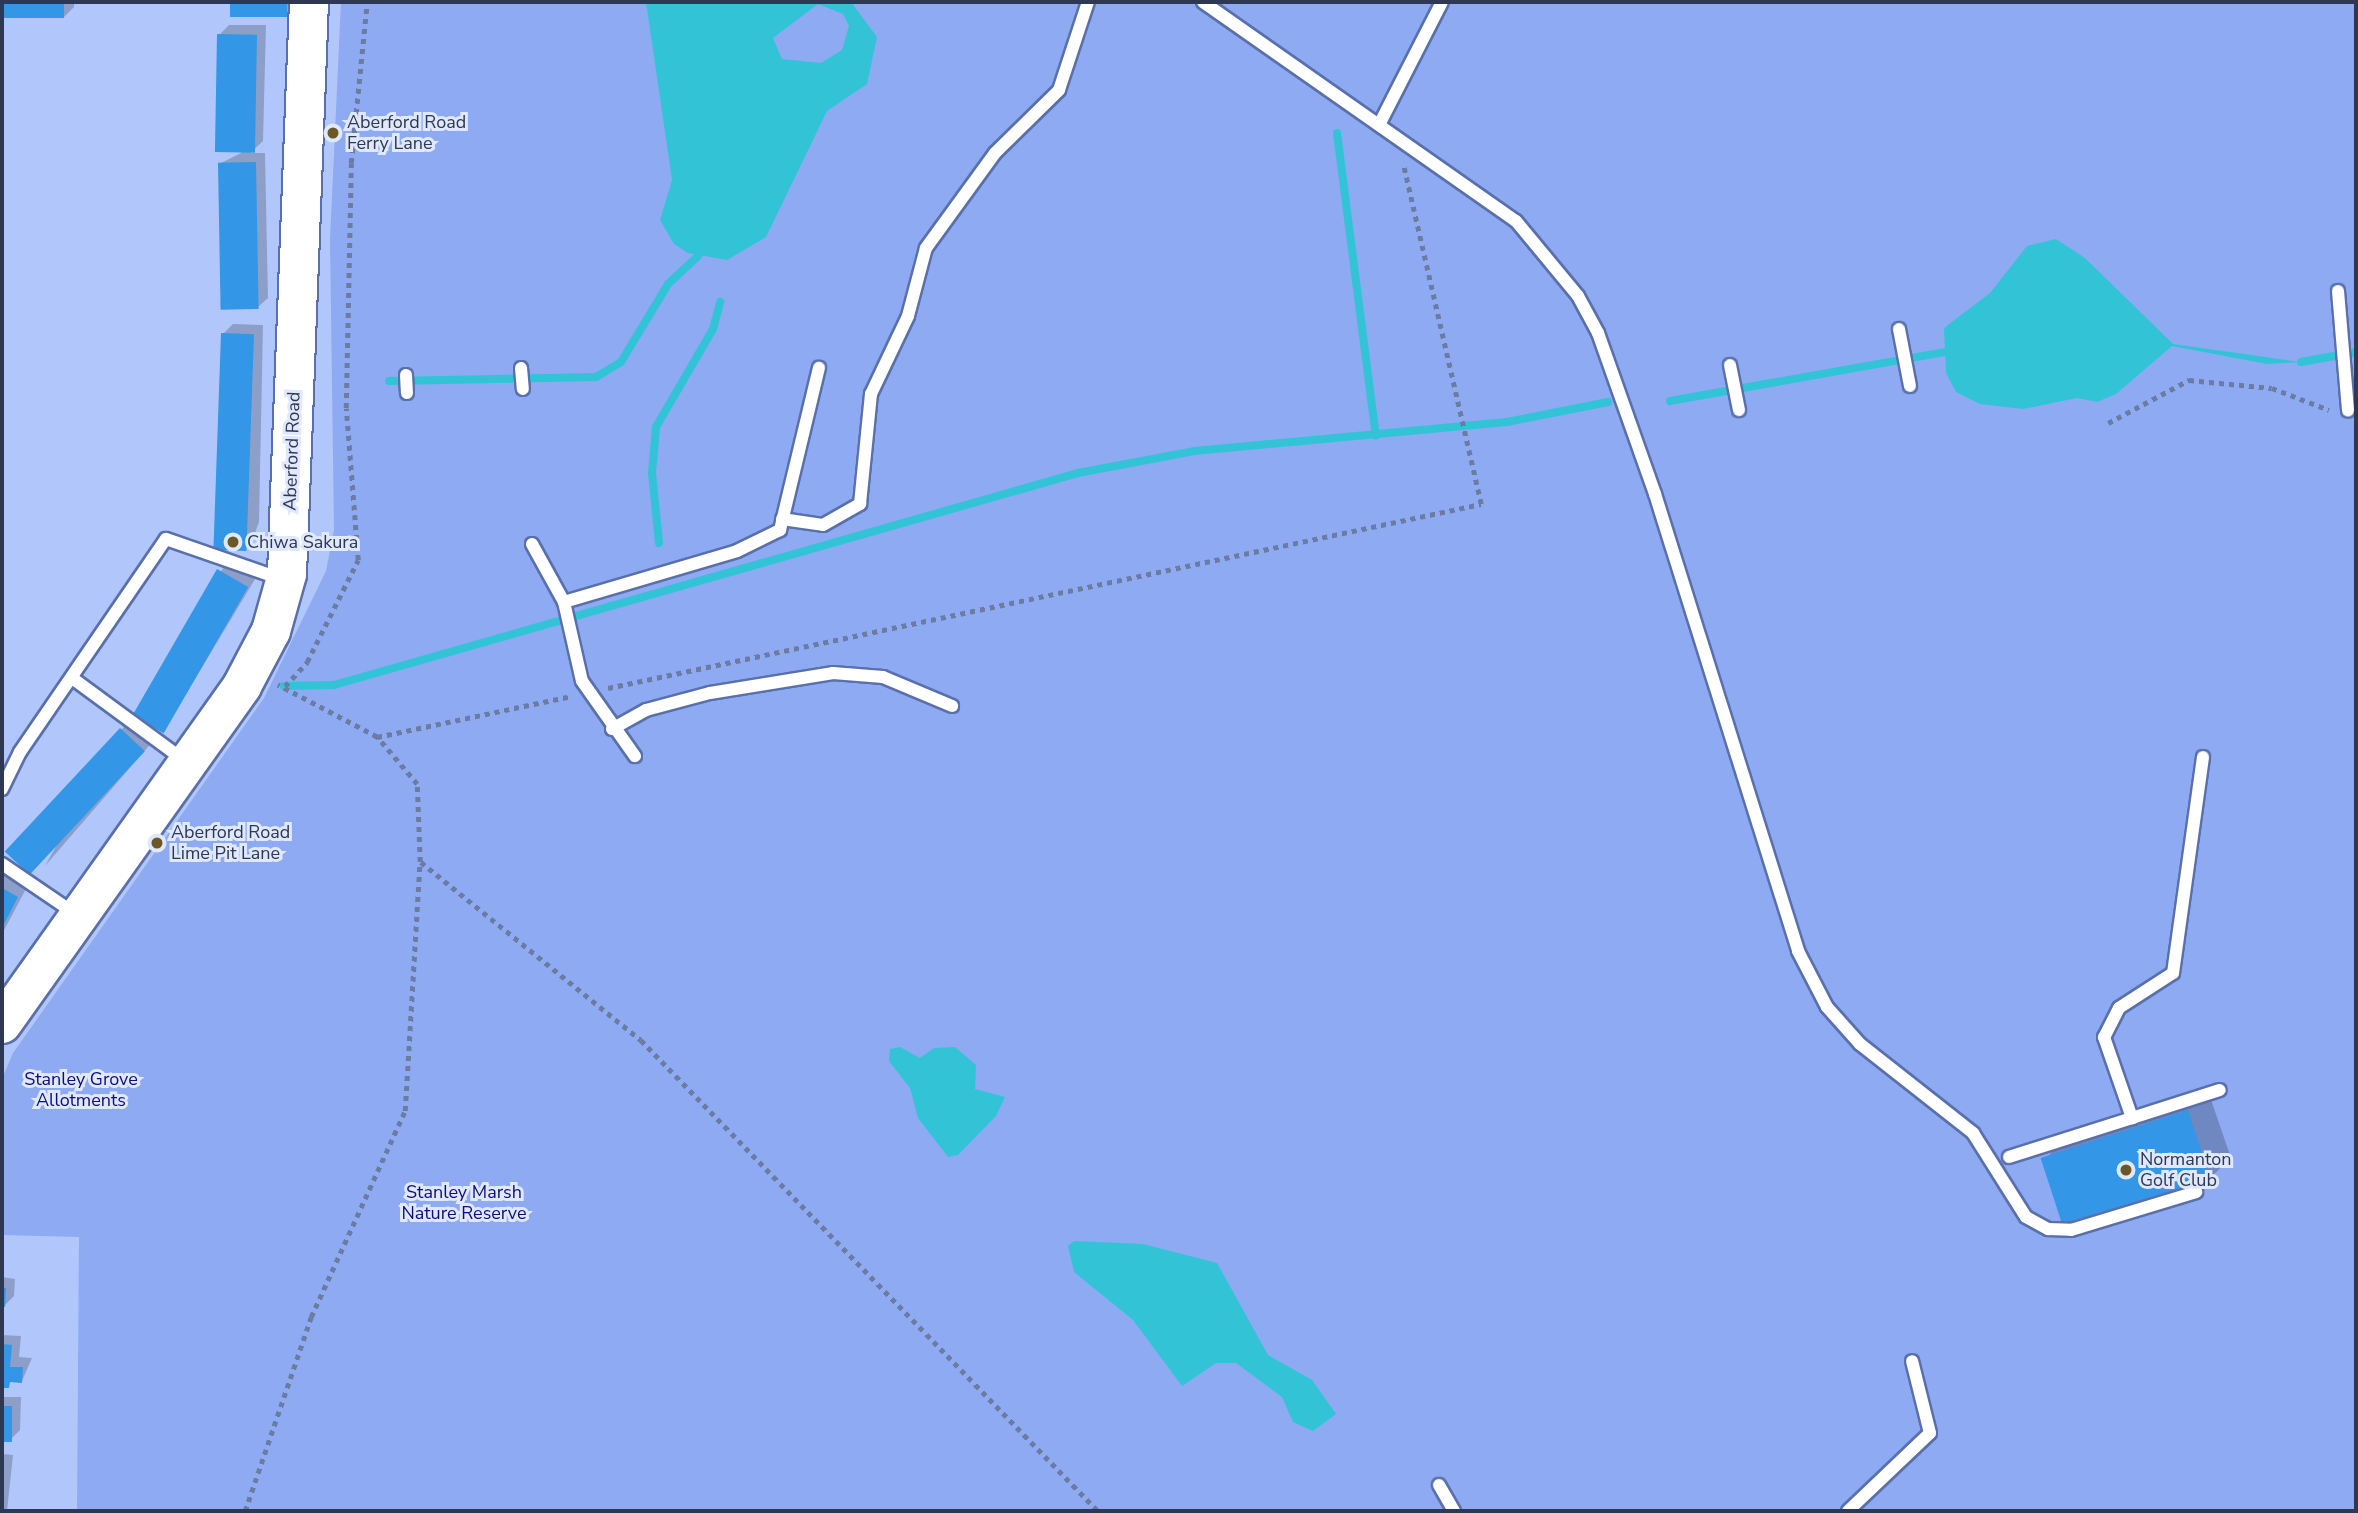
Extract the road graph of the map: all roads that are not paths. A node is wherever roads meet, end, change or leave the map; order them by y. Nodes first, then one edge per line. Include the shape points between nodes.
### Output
1 (309, 2) edge
2 (1088, 2) edge
3 (1203, 2) edge
4 (1442, 2) edge
5 (1380, 123) junction
6 (2337, 291) dead end
7 (1900, 334) dead end
8 (521, 368) dead end
9 (819, 368) dead end
10 (1730, 370) dead end
11 (406, 376) dead end
12 (1910, 386) dead end
13 (523, 389) dead end
14 (407, 393) dead end
15 (1738, 406) dead end
16 (2342, 413) road end
17 (782, 519) junction
18 (532, 544) dead end
19 (270, 575) dead end
20 (564, 602) junction
21 (72, 678) junction
22 (952, 706) dead end
23 (612, 729) junction
24 (635, 756) dead end
25 (2203, 757) dead end
26 (187, 763) junction
27 (2, 789) edge
28 (2, 864) edge
29 (78, 916) junction
30 (2, 1024) edge
31 (2220, 1090) dead end
32 (2132, 1118) junction
33 (2009, 1157) dead end
34 (2196, 1192) dead end
35 (1912, 1362) dead end
36 (1439, 1485) dead end
37 (1454, 1511) edge
38 (1848, 1511) edge

1 - 26 main road, Aberford Road via 287,574 271,631 242,686
2 - 17 lane via 1059,90 995,153 926,248 908,316 871,394 860,504 823,525
3 - 5 lane
4 - 5 lane
5 - 34 lane via 1538,241 1598,333 1798,951 1827,1007 1860,1044 1973,1133 2026,1217 2048,1229 2071,1230
6 - 16 lane via 2347,367
7 - 12 lane
8 - 13 lane
9 - 17 lane
10 - 15 lane
11 - 14 lane
17 - 20 lane via 780,530 765,541
18 - 20 lane
19 - 21 lane via 166,539
20 - 23 lane via 575,664
21 - 26 lane
21 - 27 lane
22 - 23 lane via 883,677 834,673 710,693 646,710
23 - 24 lane
25 - 32 lane via 2173,973 2119,1009 2104,1037
26 - 29 main road, Aberford Road
28 - 29 lane
29 - 30 main road, Aberford Road
31 - 32 lane
32 - 33 lane
35 - 38 lane via 1930,1433
36 - 37 lane

